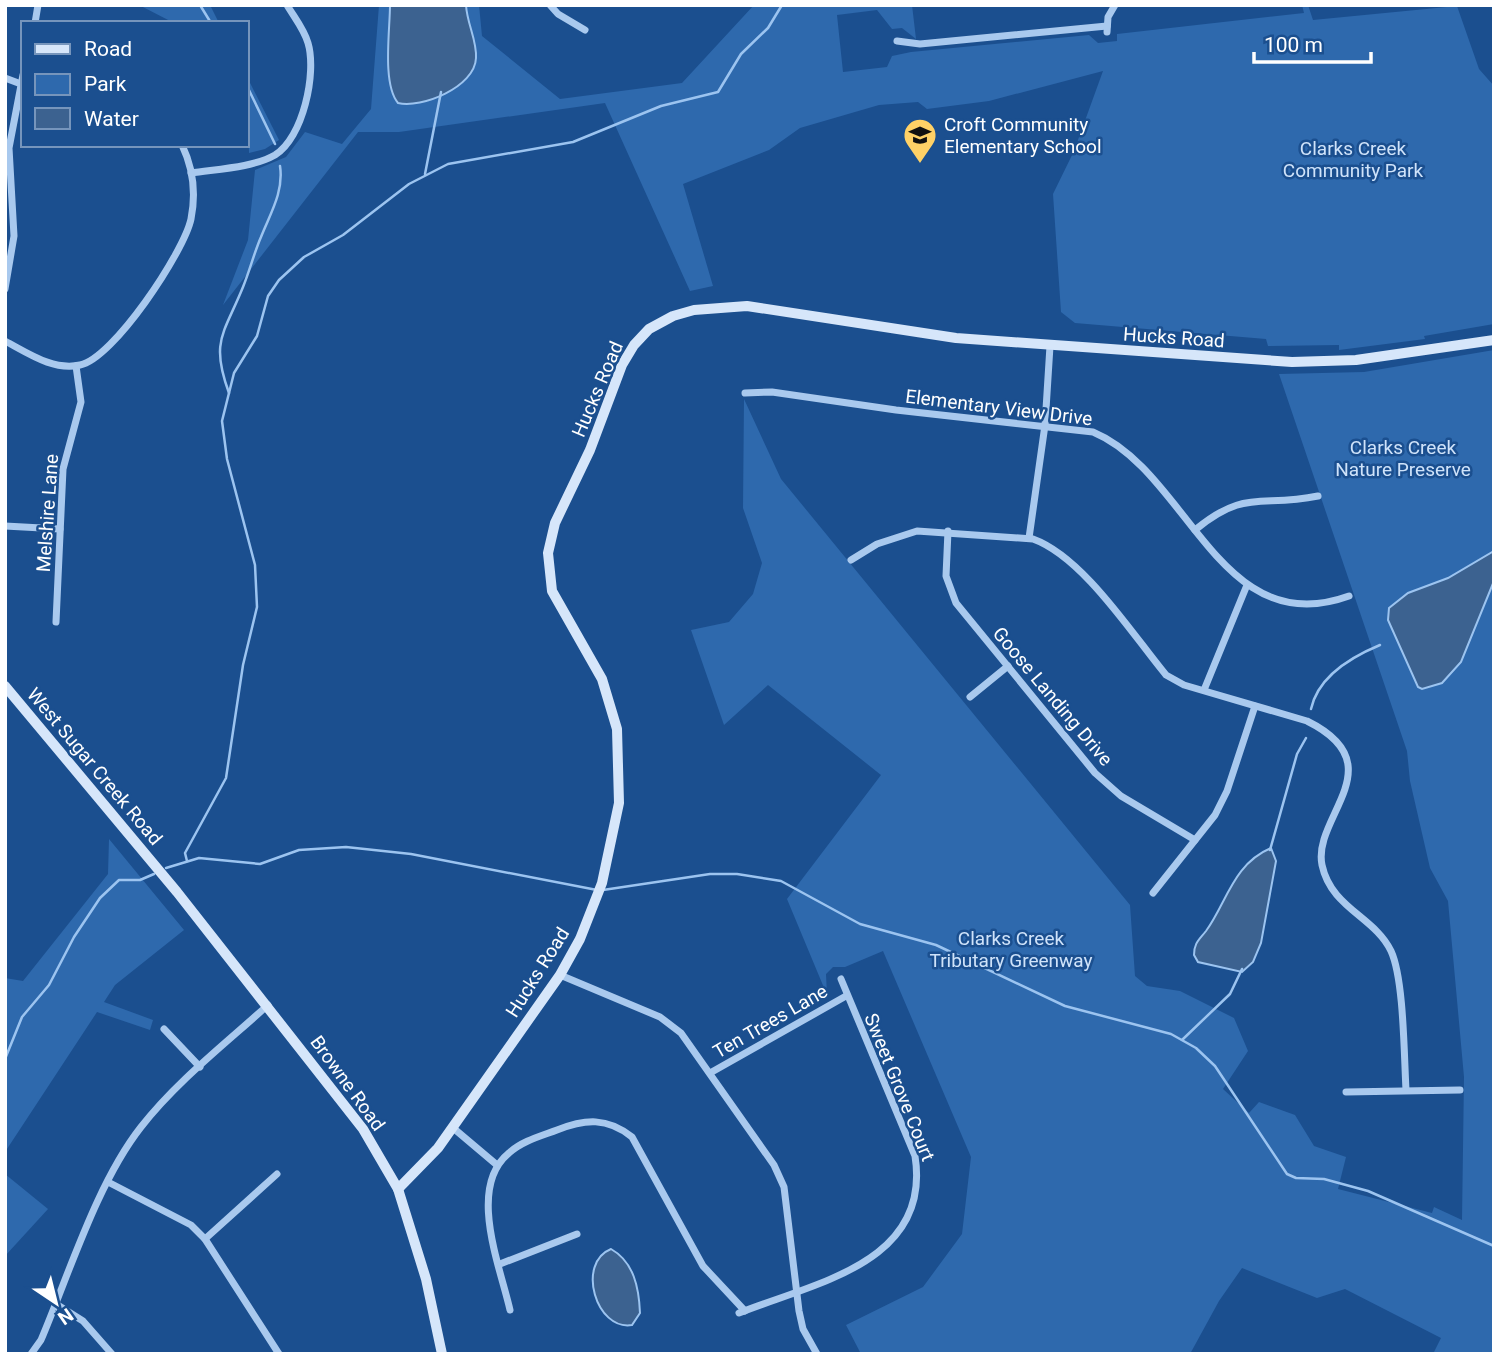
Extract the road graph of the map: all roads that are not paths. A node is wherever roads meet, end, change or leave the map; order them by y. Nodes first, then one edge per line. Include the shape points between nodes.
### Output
1 (287, 5) edge
2 (550, 5) edge
3 (1115, 5) edge
4 (585, 30) dead end
5 (897, 41) dead end
6 (5, 78) edge
7 (21, 84) joint
8 (183, 147) edge
9 (191, 173) junction
10 (5, 289) edge
11 (1494, 340) edge
12 (5, 341) edge
13 (1051, 346) junction
14 (76, 366) junction
15 (745, 393) dead end
16 (1045, 425) junction
17 (1318, 496) dead end
18 (5, 526) edge
19 (60, 528) junction
20 (1195, 530) junction
21 (948, 531) junction
22 (1030, 538) junction
23 (851, 560) dead end
24 (1247, 585) junction
25 (1349, 596) dead end
26 (56, 622) dead end
27 (1008, 666) junction
28 (5, 686) edge
29 (1204, 690) junction
30 (970, 697) dead end
31 (1255, 706) junction
32 (1195, 840) junction
33 (158, 868) joint
34 (1153, 893) dead end
35 (561, 975) junction
36 (841, 979) dead end
37 (846, 996) junction
38 (268, 1005) junction
39 (164, 1029) dead end
40 (200, 1067) junction
41 (710, 1073) junction
42 (1406, 1090) junction
43 (1460, 1090) dead end
44 (1346, 1092) dead end
45 (452, 1127) junction
46 (497, 1165) junction
47 (277, 1174) dead end
48 (108, 1182) junction
49 (397, 1189) junction
50 (577, 1234) dead end
51 (205, 1239) junction
52 (500, 1264) junction
53 (797, 1291) junction
54 (56, 1304) junction
55 (510, 1310) dead end
56 (32, 1354) edge
57 (112, 1354) edge
58 (279, 1354) edge
59 (442, 1354) edge
60 (817, 1354) edge

1 - 9 street via 306,38 312,63 295,134 272,156
2 - 4 street
3 - 5 street via 1107,29 920,44
6 - 7 street
7 - 10 street via 9,148 13,236
8 - 9 street
9 - 14 street via 191,216 178,251 111,347
11 - 13 main road, Hucks Road via 1321,362
12 - 14 street via 51,364
13 - 16 street
13 - 35 main road, Hucks Road via 914,333 747,306 704,308 673,316 639,338 622,365 590,450 555,523 547,560 555,598 602,679 617,729 619,803 602,883
14 - 19 street, Melshire Lane via 81,402 64,459
15 - 16 street, Elementary View Drive via 772,392 896,411
16 - 20 street, Elementary View Drive via 1093,432 1112,440 1140,462
16 - 22 street
17 - 20 street via 1244,500 1217,511
18 - 19 street
19 - 26 street, Melshire Lane
20 - 24 street, Elementary View Drive
21 - 22 street
21 - 23 street via 894,536
21 - 27 street, Goose Landing Drive via 948,588
22 - 29 street via 1049,545 1079,569 1166,675
24 - 25 street, Elementary View Drive via 1294,603 1332,602
24 - 29 street
27 - 30 street
27 - 32 street, Goose Landing Drive via 1095,773 1121,796
28 - 33 main road, West Sugar Creek Road
29 - 31 street
31 - 32 street via 1227,791
31 - 42 street via 1323,729 1344,754 1346,792 1321,861 1327,883 1340,901 1391,950
32 - 34 street
33 - 38 main road, Browne Road
35 - 41 street via 660,1017 681,1033
35 - 45 main road, Hucks Road
36 - 37 street, Sweet Grove Court
37 - 41 street, Ten Trees Lane
37 - 53 street, Sweet Grove Court via 915,1156 915,1199 896,1237 883,1251 857,1267
38 - 40 street
38 - 49 main road, Browne Road via 363,1129
39 - 40 street
40 - 48 street via 163,1100
41 - 53 street via 785,1186
42 - 43 street
42 - 44 street
45 - 46 street
45 - 49 main road, Hucks Road via 425,1164
46 - 52 street via 486,1204
46 - 53 street, Sweet Grove Court via 520,1145 580,1121 601,1121 621,1128 640,1148 703,1266 742,1312
47 - 51 street
48 - 51 street via 191,1226
48 - 54 street
49 - 59 main road, Browne Road via 426,1279
50 - 52 street
51 - 58 street
52 - 55 street
53 - 60 street via 803,1329
54 - 56 street
54 - 57 street via 83,1321

